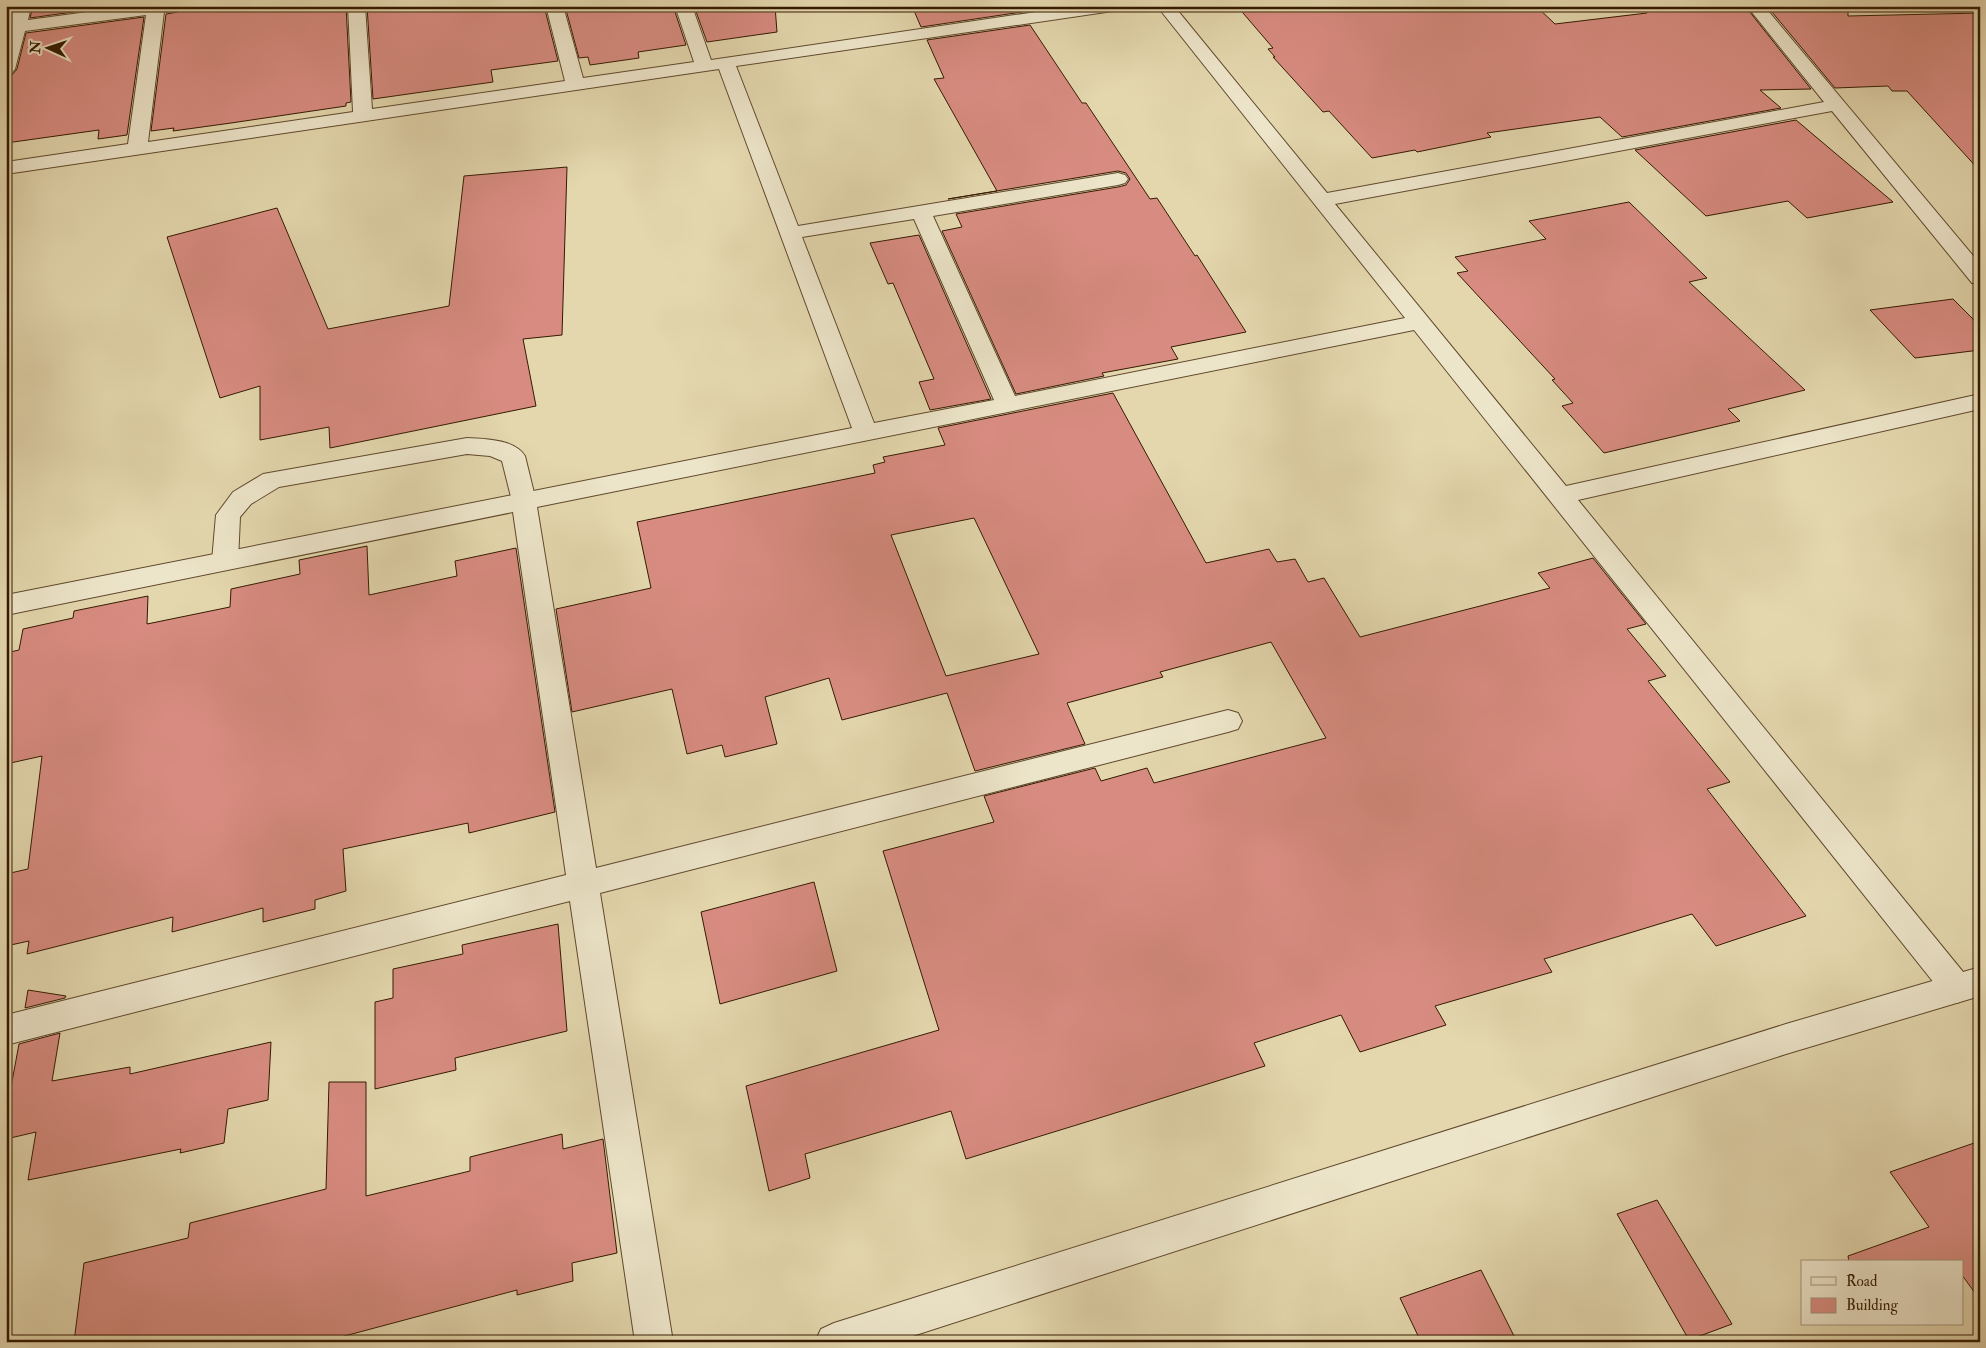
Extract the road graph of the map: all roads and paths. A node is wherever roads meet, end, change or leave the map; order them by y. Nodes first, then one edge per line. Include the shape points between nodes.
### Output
1 (23, 6) edge
2 (356, 6) edge
3 (554, 6) edge
4 (683, 6) edge
5 (1113, 6) edge
6 (1165, 6) edge
7 (1755, 6) edge
8 (162, 7) edge
9 (17, 27) junction
10 (726, 63) junction
11 (704, 66) junction
12 (6, 69) edge
13 (576, 86) junction
14 (1837, 105) junction
15 (363, 116) junction
16 (137, 149) junction
17 (6, 168) edge
18 (1118, 179) dead end
19 (1322, 200) junction
20 (921, 211) junction
21 (791, 233) junction
22 (1980, 278) edge
23 (1420, 322) junction
24 (1980, 401) edge
25 (1008, 404) junction
26 (866, 433) junction
27 (1560, 496) junction
28 (524, 501) junction
29 (224, 561) junction
30 (6, 605) edge
31 (1228, 721) dead end
32 (584, 884) junction
33 (1968, 984) edge
34 (6, 1030) edge
35 (654, 1342) edge
36 (834, 1342) edge

1 - 9 street
2 - 15 street
3 - 13 street
4 - 11 street
5 - 10 street
6 - 19 street
7 - 14 street
8 - 9 street
8 - 16 street
9 - 12 street
10 - 11 street
10 - 21 street
11 - 13 street
13 - 15 street
14 - 19 street
14 - 22 street
15 - 16 street
16 - 17 street
18 - 20 street
19 - 23 street
20 - 21 street
20 - 25 street
21 - 26 street
23 - 25 street
23 - 27 street
24 - 27 street
25 - 26 street
26 - 28 street
27 - 33 street
28 - 29 street
28 - 29 street via 513,456 494,448 467,446 272,480 242,498 228,515
28 - 32 street
29 - 30 street
31 - 32 street
32 - 34 street
32 - 35 street
33 - 36 street

